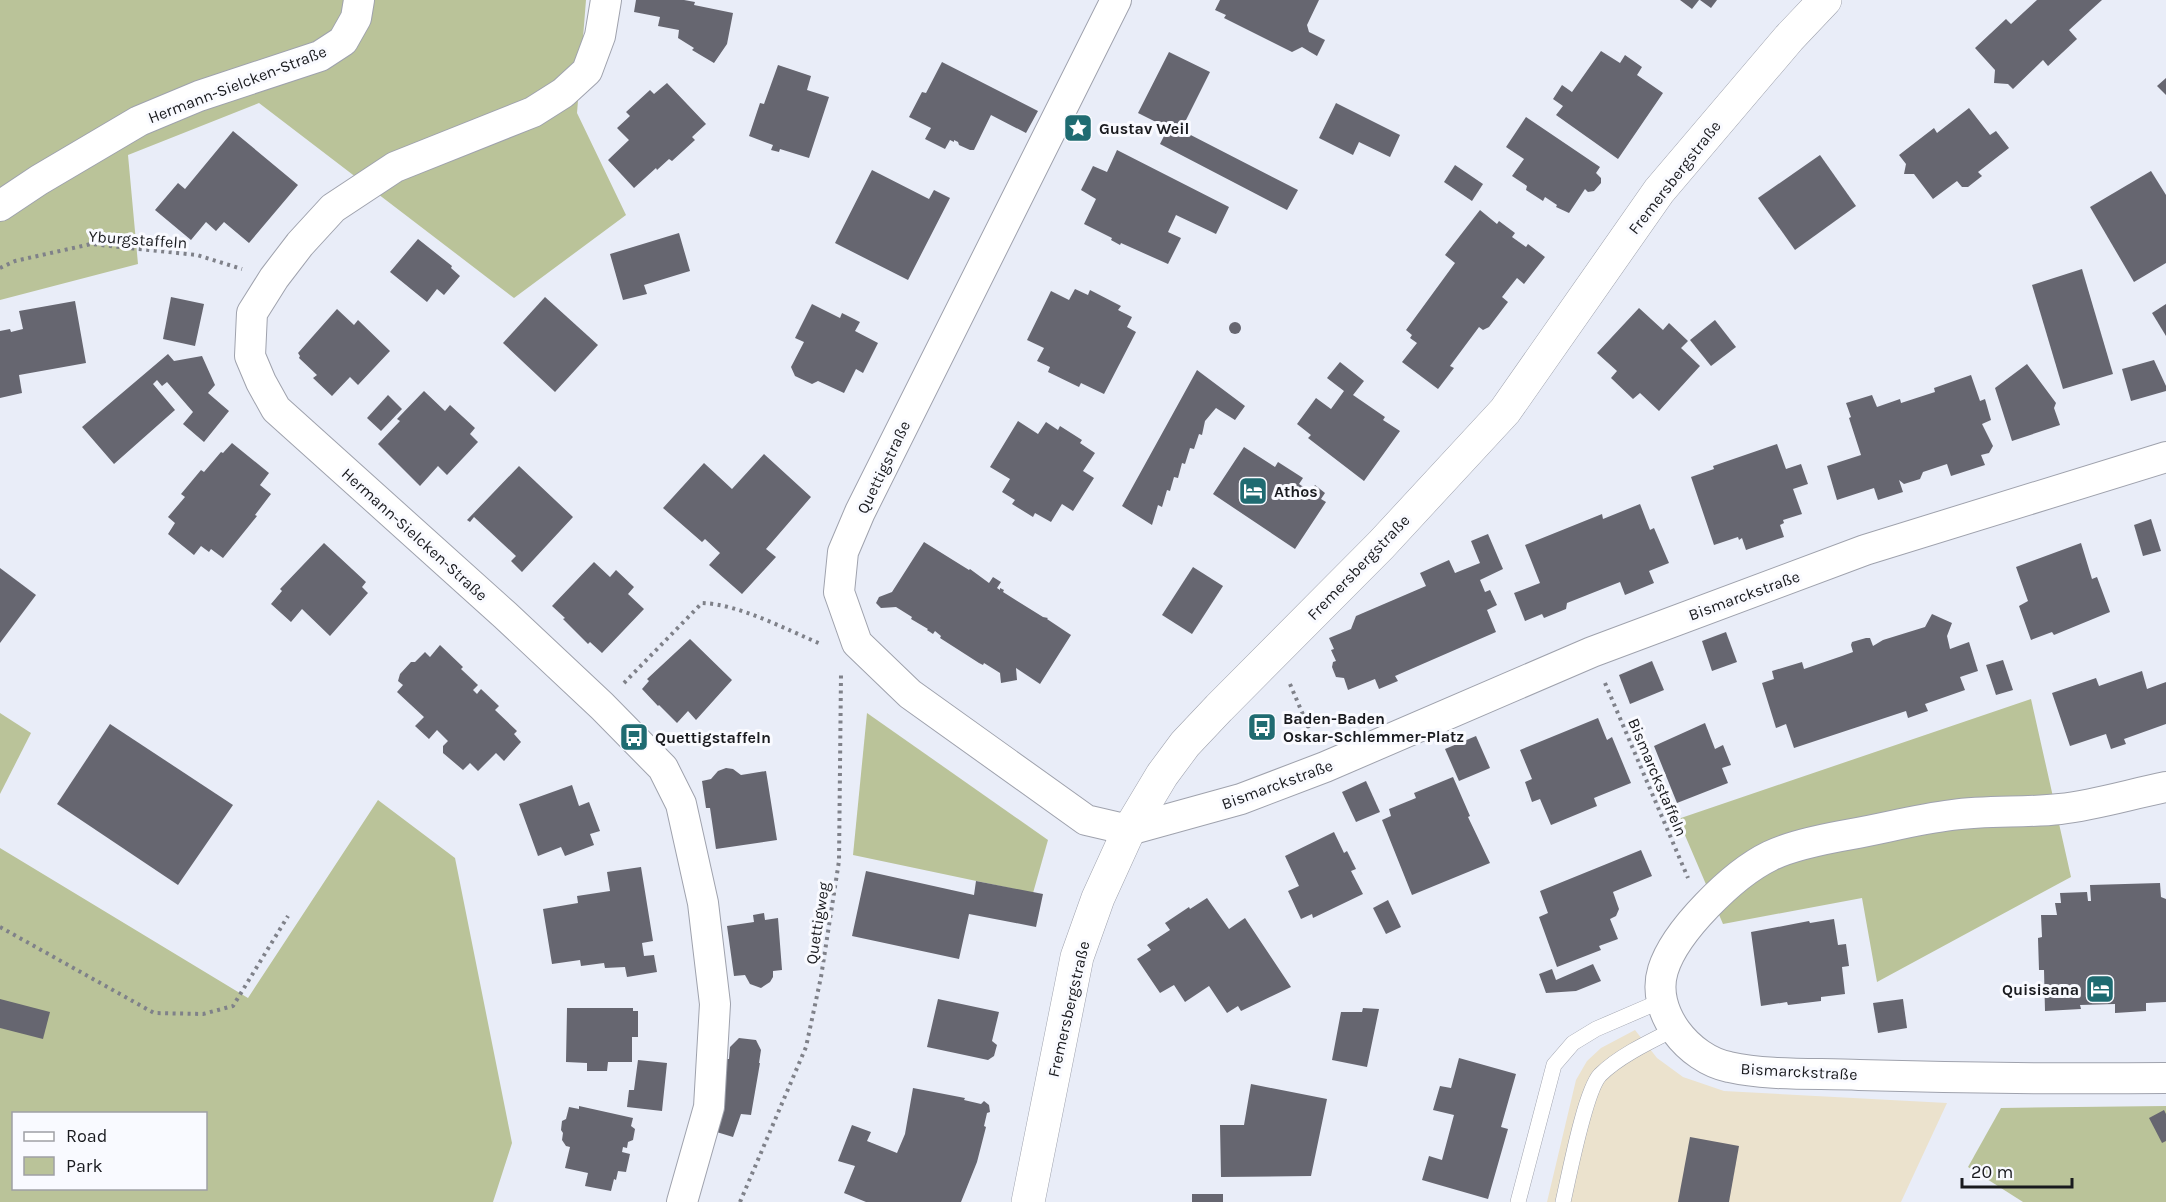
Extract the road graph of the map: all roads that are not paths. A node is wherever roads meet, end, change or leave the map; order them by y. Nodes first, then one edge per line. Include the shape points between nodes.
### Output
1 (359, 0) edge
2 (606, 0) edge
3 (1116, 0) edge
4 (1825, 0) edge
5 (0, 206) edge
6 (2166, 457) edge
7 (2166, 787) edge
8 (1129, 830) junction
9 (1661, 1001) junction
10 (1675, 1029) junction
11 (2166, 1078) edge
12 (682, 1202) edge
13 (1028, 1202) edge
14 (1518, 1202) edge
15 (1563, 1202) edge

1 - 5 street, Hermann-Sielcken-Straße via 356,18 343,41 320,56 139,121
2 - 12 street, Hermann-Sielcken-Straße via 600,36 587,71 564,93 533,112 395,167 333,208 300,244 252,313 250,356 276,409 506,615 663,768 681,804 703,903 715,1004 709,1107
3 - 8 street, Quettigstraße via 865,501 843,552 839,591 849,648 1086,820
4 - 8 main road, Fremersbergstraße via 1659,191 1505,411 1381,545 1185,744
6 - 8 street, Bismarckstraße via 1864,550 1592,652 1325,767 1241,799
7 - 9 street, Bismarckstraße via 2061,809 1953,814 1826,839 1770,856 1702,911 1674,945 1663,970
8 - 13 main road, Fremersbergstraße via 1077,957
9 - 10 street, Bismarckstraße
9 - 14 lane via 1596,1029 1573,1043 1554,1065
10 - 11 street, Bismarckstraße via 1696,1054 1727,1067 1749,1070 1992,1079
10 - 15 lane via 1643,1044 1593,1084

